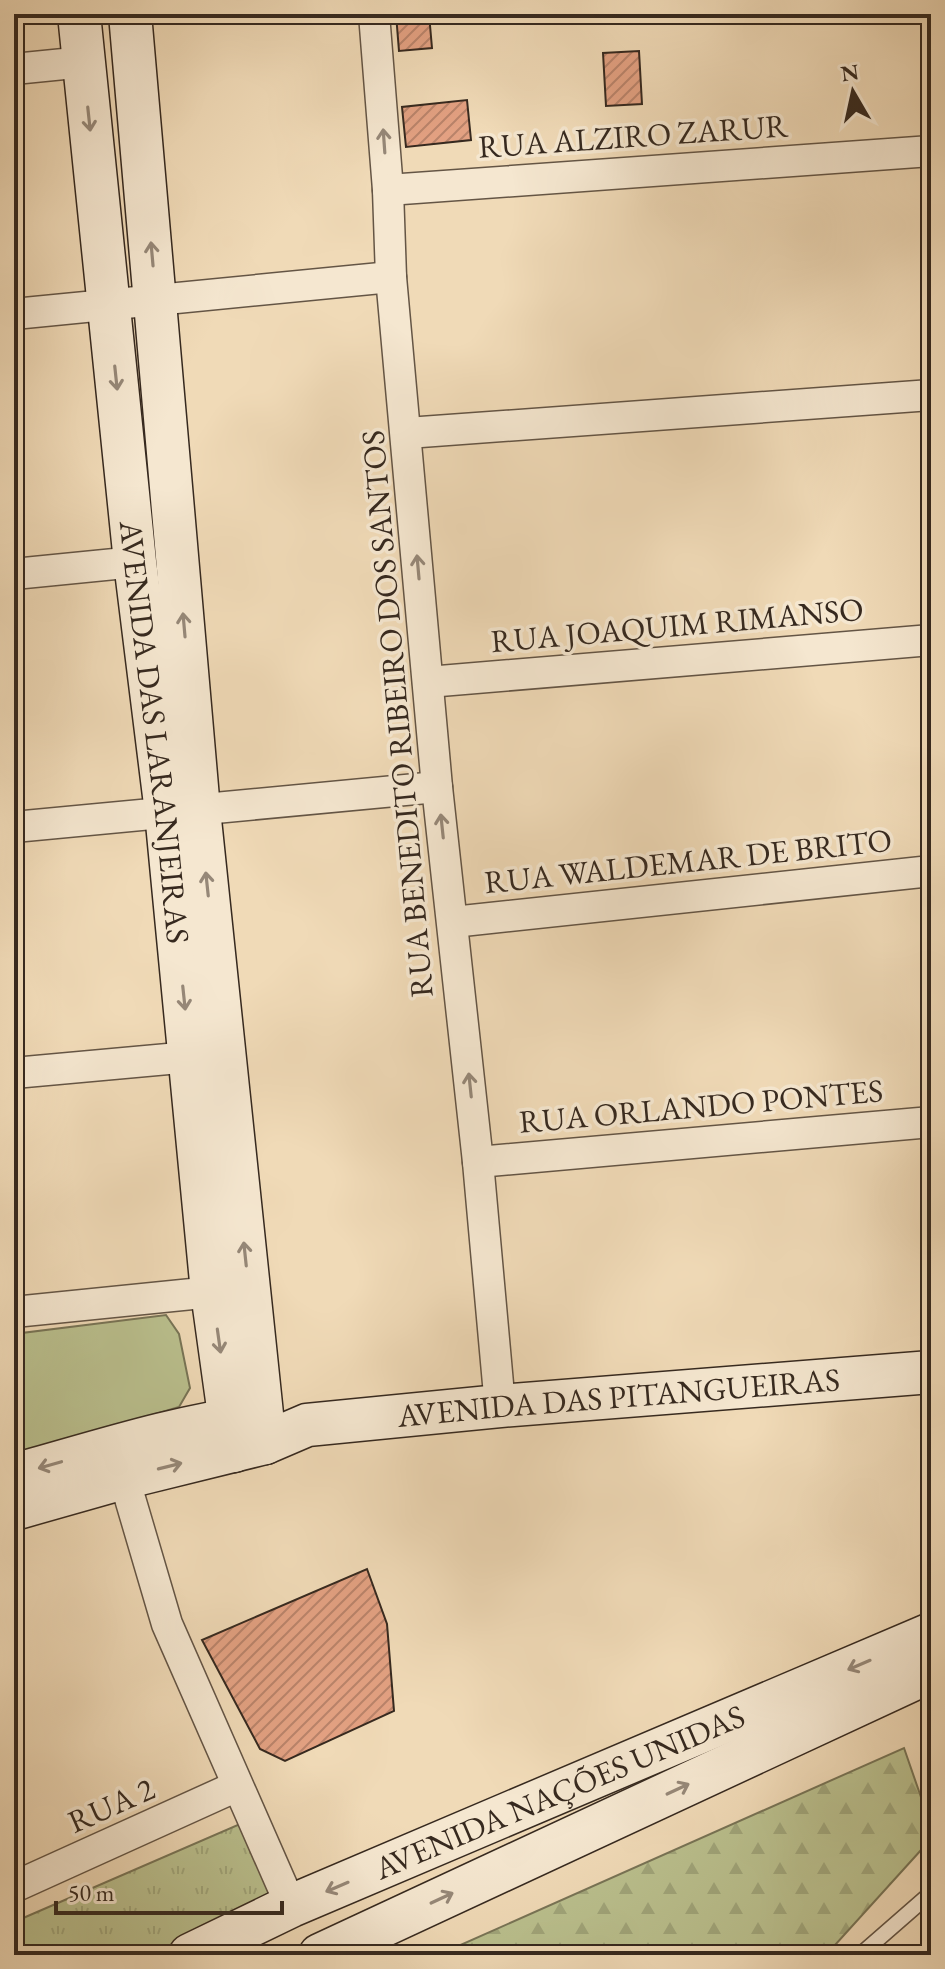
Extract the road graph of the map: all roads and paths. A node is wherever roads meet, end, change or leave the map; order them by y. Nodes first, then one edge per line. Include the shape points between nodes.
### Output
1 (79, 14) edge
2 (130, 14) edge
3 (374, 14) edge
4 (84, 62) junction
5 (14, 69) edge
6 (931, 151) edge
7 (388, 190) junction
8 (391, 277) junction
9 (156, 301) junction
10 (108, 306) junction
11 (14, 314) edge
12 (931, 395) edge
13 (407, 433) junction
14 (135, 562) junction
15 (14, 574) edge
16 (931, 640) edge
17 (428, 682) junction
18 (437, 787) junction
19 (182, 811) junction
20 (14, 827) edge
21 (931, 871) edge
22 (453, 922) junction
23 (190, 1057) junction
24 (14, 1073) edge
25 (931, 1122) edge
26 (478, 1162) junction
27 (212, 1292) junction
28 (14, 1312) edge
29 (931, 1372) edge
30 (500, 1406) junction
31 (247, 1432) junction
32 (119, 1462) junction
33 (14, 1475) edge
34 (14, 1509) edge
35 (931, 1634) edge
36 (931, 1671) edge
37 (237, 1786) junction
38 (14, 1887) edge
39 (931, 1893) edge
40 (291, 1906) junction
41 (326, 1954) edge
42 (190, 1955) edge
43 (860, 1955) edge

1 - 4 street, AVENIDA DAS LARANJEIRAS
9 -> 2 street, AVENIDA DAS LARANJEIRAS
7 -> 3 street, RUA BENEDITO RIBEIRO DOS SANTOS
4 - 5 street
4 -> 10 street, AVENIDA DAS LARANJEIRAS
6 - 7 street, RUA ALZIRO ZARUR
7 - 8 street, RUA BENEDITO RIBEIRO DOS SANTOS
8 - 9 street
8 - 13 street, RUA BENEDITO RIBEIRO DOS SANTOS
9 - 10 street
19 -> 9 street, AVENIDA DAS LARANJEIRAS
10 - 11 street
10 -> 14 street, AVENIDA DAS LARANJEIRAS
12 - 13 street
17 -> 13 street, RUA BENEDITO RIBEIRO DOS SANTOS
14 - 15 street
14 - 19 street, AVENIDA DAS LARANJEIRAS
16 - 17 street, RUA JOAQUIM RIMANSO
17 - 18 street, RUA BENEDITO RIBEIRO DOS SANTOS
18 - 19 street
22 -> 18 street, RUA BENEDITO RIBEIRO DOS SANTOS
19 - 20 street
19 -> 23 street, AVENIDA DAS LARANJEIRAS
31 -> 19 street, AVENIDA DAS LARANJEIRAS
21 - 22 street, RUA WALDEMAR DE BRITO
26 -> 22 street, RUA BENEDITO RIBEIRO DOS SANTOS
23 - 24 street
23 - 27 street, AVENIDA DAS LARANJEIRAS
25 - 26 street, RUA ORLANDO PONTES
26 - 30 street, RUA BENEDITO RIBEIRO DOS SANTOS
27 - 28 street
27 -> 31 street, AVENIDA DAS LARANJEIRAS
29 - 30 street, AVENIDA DAS PITANGUEIRAS
30 - 31 street, AVENIDA DAS PITANGUEIRAS
31 - 32 street, AVENIDA DAS PITANGUEIRAS
32 -> 33 street, AVENIDA DAS PITANGUEIRAS
32 - 34 street, AVENIDA DAS PITANGUEIRAS
32 - 37 street via 167,1624
35 -> 40 street, AVENIDA NAÇÕES UNIDAS
41 -> 36 street, AVENIDA NAÇÕES UNIDAS
37 - 38 street, RUA 2
37 - 40 street
39 - 43 lane
40 - 42 street, AVENIDA NAÇÕES UNIDAS

